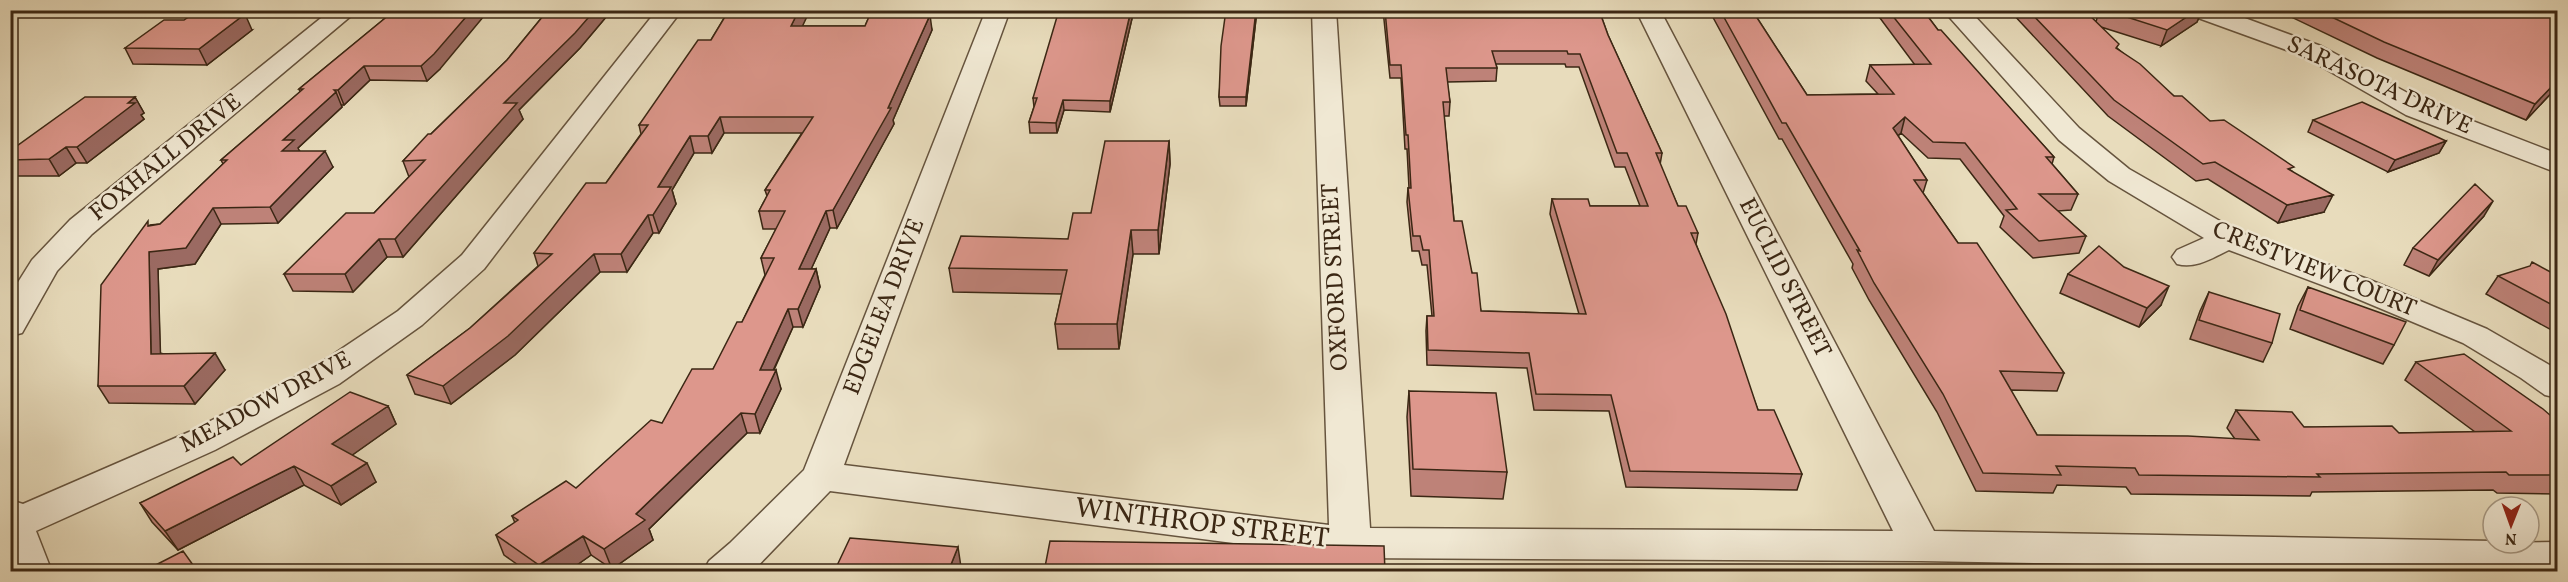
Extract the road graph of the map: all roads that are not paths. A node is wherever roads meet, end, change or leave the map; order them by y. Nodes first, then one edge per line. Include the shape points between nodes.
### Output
1 (346, 10) edge
2 (670, 10) edge
3 (998, 10) edge
4 (1324, 10) edge
5 (1647, 10) edge
6 (1955, 10) edge
7 (2199, 10) edge
8 (2558, 164) edge
9 (2228, 239) junction
10 (2188, 257) dead end
11 (10, 326) edge
12 (2558, 387) edge
13 (821, 476) junction
14 (12, 522) edge
15 (1350, 543) junction
16 (1921, 546) junction
17 (2558, 557) edge
18 (31, 572) edge
19 (724, 572) edge

1 - 11 street, FOXHALL DRIVE via 81,227 43,267
2 - 14 street, MEADOW DRIVE via 473,262 410,318 326,376 202,441
3 - 13 street, EDGELEA DRIVE
4 - 15 street, OXFORD STREET
5 - 16 street, EUCLID STREET
6 - 9 street, CRESTVIEW COURT via 2068,134 2119,175
7 - 8 street, SARASOTA DRIVE via 2312,51 2416,109
9 - 10 street
9 - 12 street, CRESTVIEW COURT via 2475,336
13 - 15 street, WINTHROP STREET
13 - 19 street, EDGELEA DRIVE
14 - 18 street
15 - 16 street, WINTHROP STREET
16 - 17 street, WINTHROP STREET

